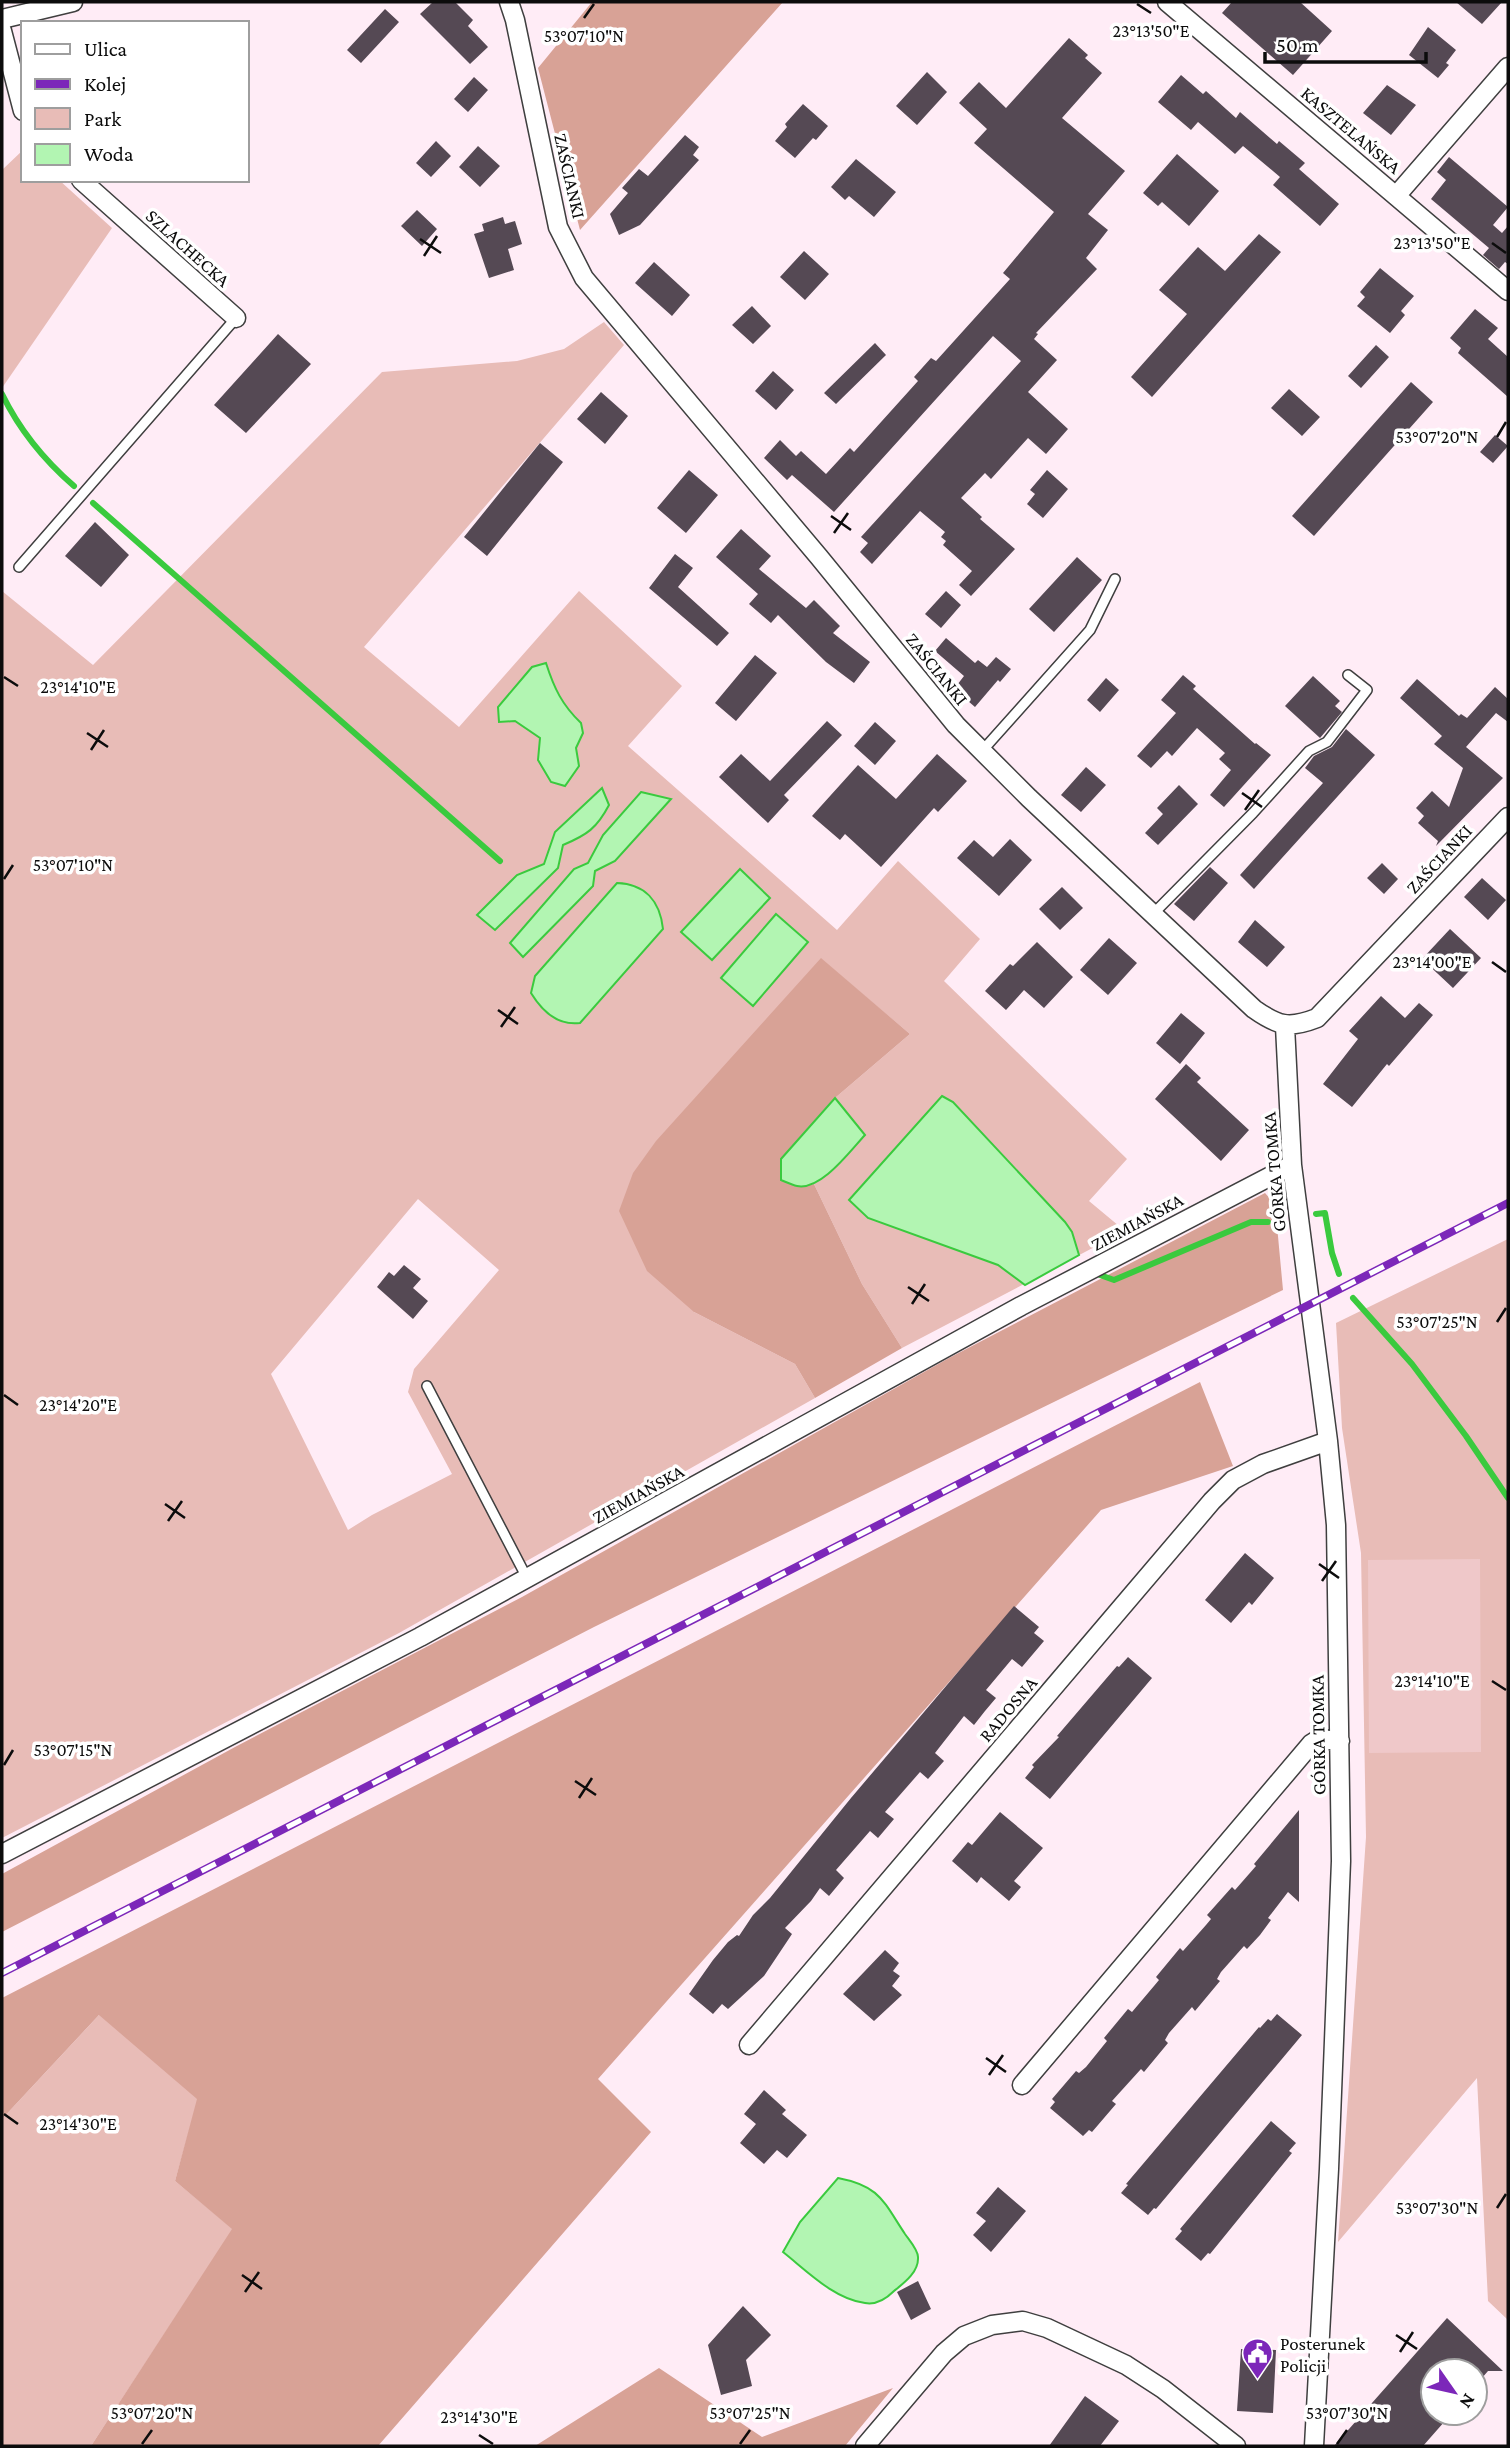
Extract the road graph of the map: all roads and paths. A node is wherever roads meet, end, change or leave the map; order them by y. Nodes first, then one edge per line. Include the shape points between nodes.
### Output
1 (73, 2) edge
2 (509, 2) edge
3 (1167, 2) edge
4 (2, 19) edge
5 (2, 31) edge
6 (1508, 67) edge
7 (21, 103) edge
8 (83, 182) edge
9 (1396, 196) junction
10 (1508, 291) edge
11 (236, 318) joint
12 (19, 567) dead end
13 (1115, 579) dead end
14 (1348, 675) dead end
15 (982, 751) junction
16 (1508, 817) edge
17 (1153, 914) junction
18 (1285, 1026) junction
19 (1292, 1165) junction
20 (427, 1386) dead end
21 (1328, 1441) junction
22 (527, 1578) junction
23 (1340, 1741) junction
24 (2, 1854) edge
25 (749, 2045) dead end
26 (1022, 2085) dead end
27 (865, 2446) edge
28 (1236, 2446) edge
29 (1314, 2446) edge

1 - 4 street
2 - 15 street, ZAŚCIANKI via 558,227 584,278
3 - 9 street, KASZTELAŃSKA
5 - 7 street
6 - 9 street
8 - 11 street, SZLACHECKA
9 - 10 street, KASZTELAŃSKA
11 - 12 lane
13 - 15 lane via 1090,630
14 - 17 lane via 1367,690 1327,742 1309,751
15 - 17 street, ZAŚCIANKI
16 - 18 street, ZAŚCIANKI via 1317,1018
17 - 18 street, ZAŚCIANKI via 1254,1009
18 - 19 street, GÓRKA TOMKA
19 - 21 street, GÓRKA TOMKA
19 - 22 street, ZIEMIAŃSKA via 1021,1306
20 - 22 lane
21 - 23 street, GÓRKA TOMKA via 1336,1525
21 - 25 street, RADOSNA via 1263,1464 1233,1480 1212,1501
22 - 24 street, ZIEMIAŃSKA
23 - 26 street via 1319,1739 1311,1745
23 - 29 street, GÓRKA TOMKA via 1331,2115
27 - 28 street via 964,2336 992,2325 1023,2321 1126,2365

